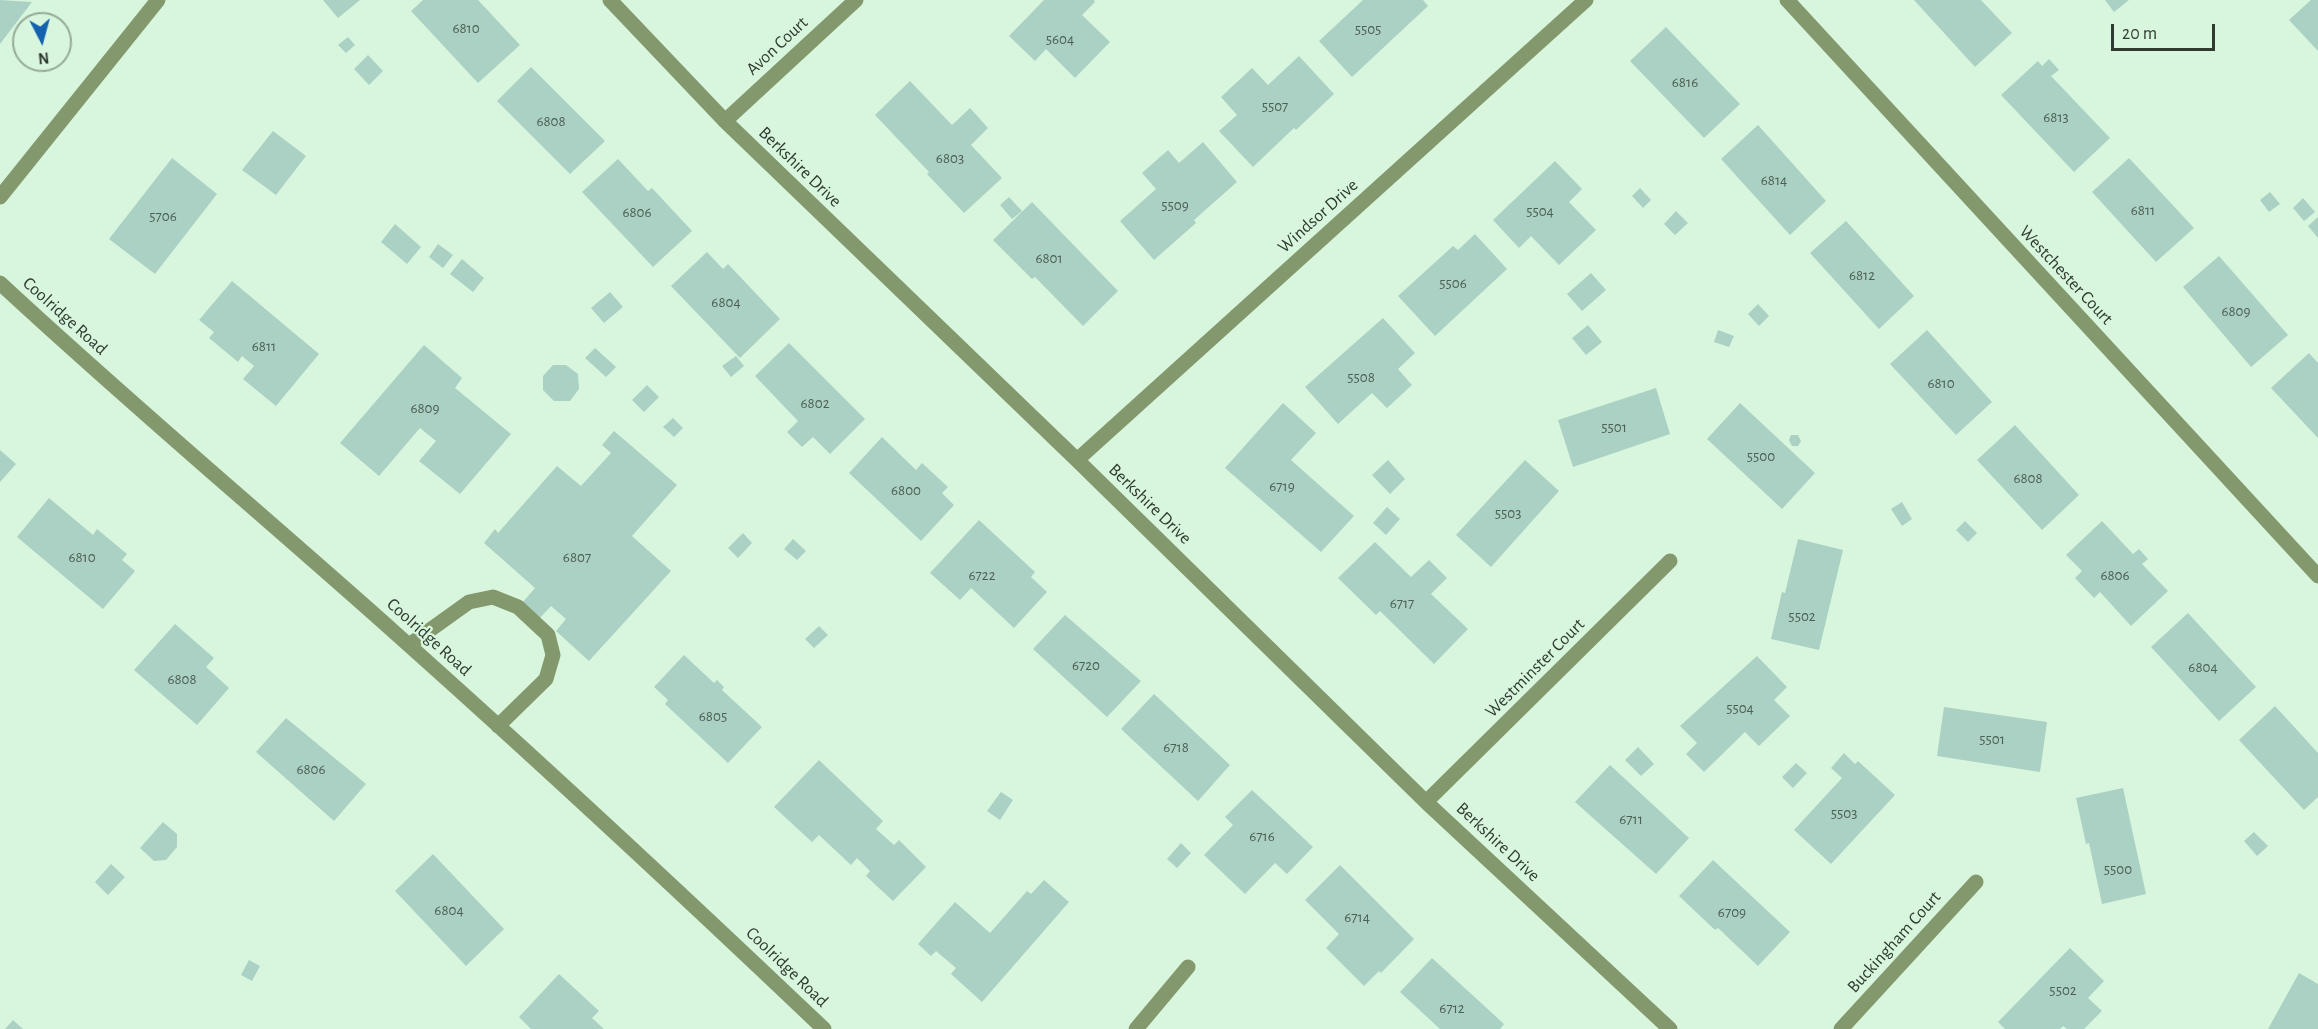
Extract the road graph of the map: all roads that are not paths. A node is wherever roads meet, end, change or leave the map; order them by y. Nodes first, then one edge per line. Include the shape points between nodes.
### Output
1 (158, 0) edge
2 (610, 0) edge
3 (856, 0) edge
4 (1586, 0) edge
5 (1787, 0) edge
6 (725, 121) junction
7 (0, 197) edge
8 (0, 283) edge
9 (1077, 460) junction
10 (1670, 561) dead end
11 (2318, 576) edge
12 (409, 645) junction
13 (498, 726) junction
14 (1426, 802) junction
15 (1976, 882) dead end
16 (1188, 967) dead end
17 (824, 1029) edge
18 (1136, 1029) edge
19 (1670, 1029) edge
20 (1841, 1029) edge

1 - 7 street
2 - 6 street, Berkshire Drive
3 - 6 street, Avon Court
4 - 9 street, Windsor Drive
5 - 11 street, Westchester Court
6 - 9 street, Berkshire Drive
8 - 12 street, Coolridge Road
9 - 14 street, Berkshire Drive
10 - 14 street, Westminster Court
12 - 13 street, Coolridge Road
12 - 13 street via 469,602 493,597 518,607 548,635 553,655 546,679
13 - 17 street, Coolridge Road
14 - 19 street, Berkshire Drive
15 - 20 street, Buckingham Court
16 - 18 street

